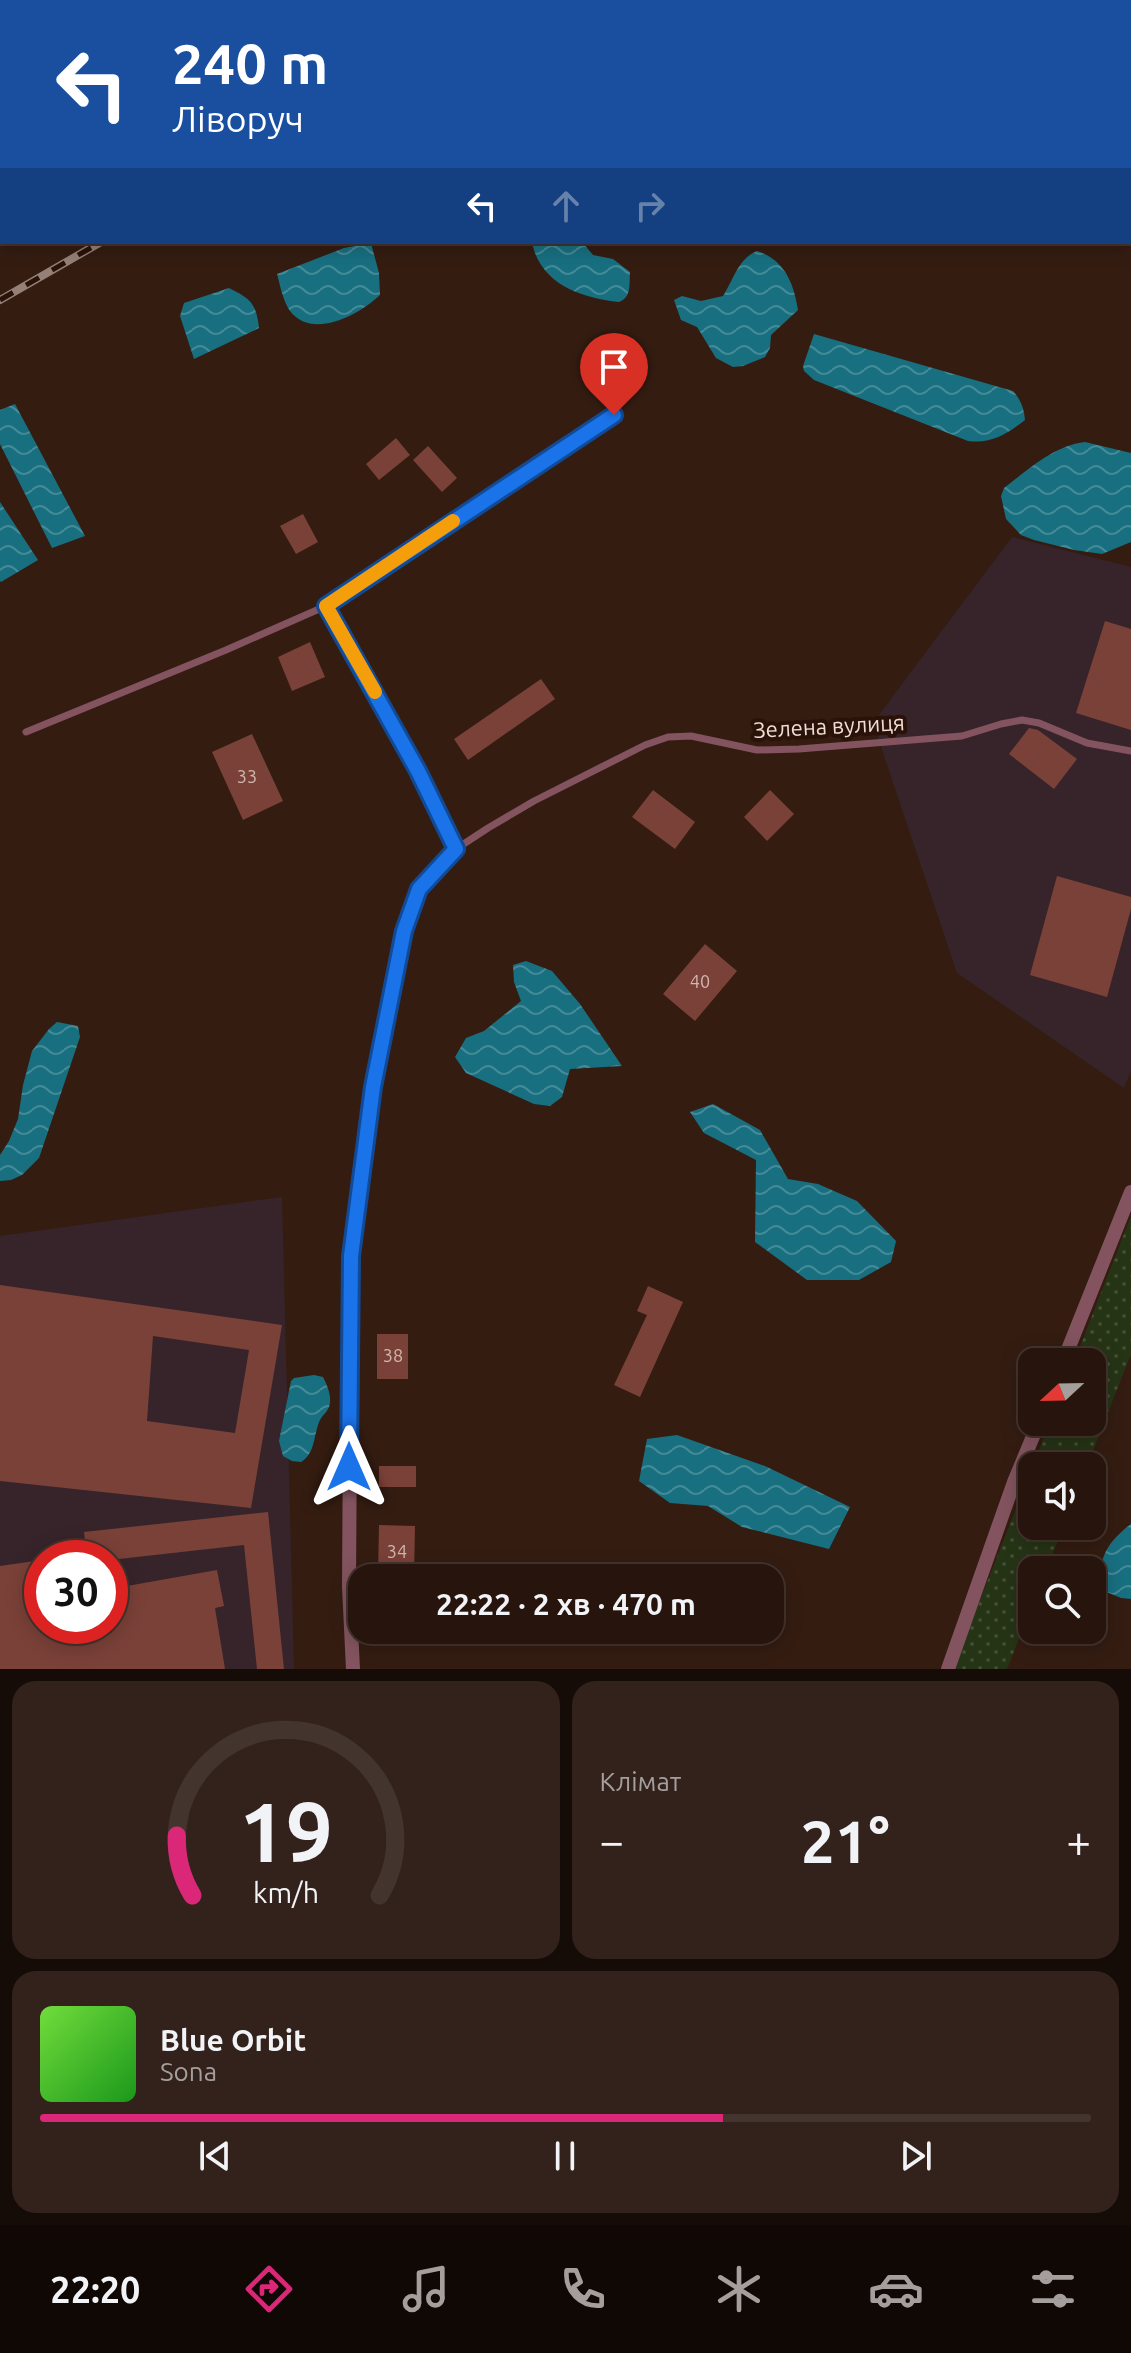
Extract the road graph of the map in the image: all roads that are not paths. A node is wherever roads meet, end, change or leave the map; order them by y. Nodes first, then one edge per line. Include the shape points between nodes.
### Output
1 (614, 415) dead end
2 (326, 606) junction
3 (26, 732) dead end
4 (1131, 751) edge
5 (456, 849) junction
6 (1131, 1192) edge
7 (351, 1256) joint
8 (1069, 1348) edge
9 (1033, 1436) edge
10 (353, 1669) edge
11 (948, 1669) edge

1 - 2 lane
2 - 3 lane
2 - 5 lane
4 - 5 lane, Зелена вулиця via 1087,743 1022,720 962,736 799,749 757,750 691,736 668,737 534,801
5 - 7 lane, Зелена вулиця via 419,889 404,931 373,1087
6 - 8 street
7 - 10 street
9 - 11 street

